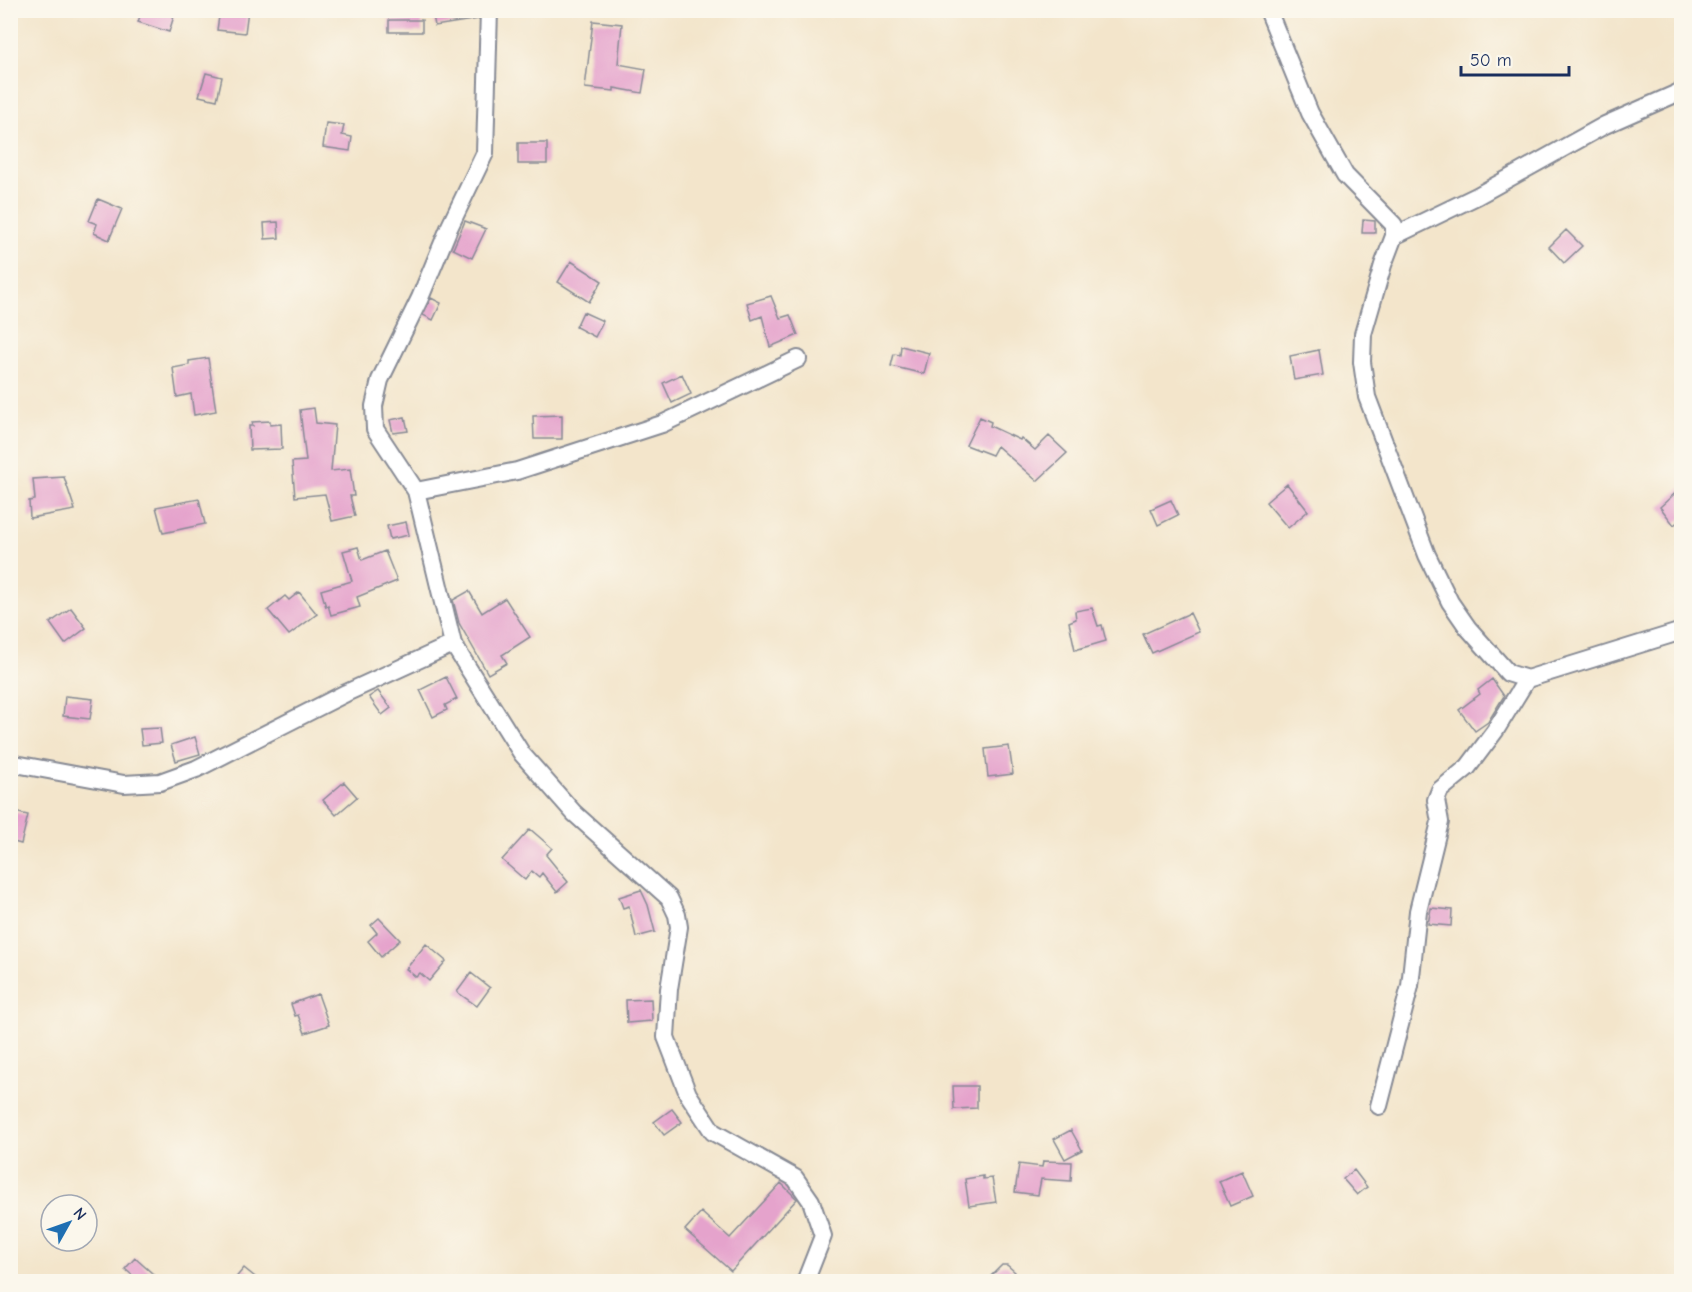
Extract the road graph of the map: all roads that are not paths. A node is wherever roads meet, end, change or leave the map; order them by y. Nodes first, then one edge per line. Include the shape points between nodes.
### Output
1 (489, 10) edge
2 (1268, 10) edge
3 (1682, 91) edge
4 (1394, 236) junction
5 (798, 359) dead end
6 (416, 491) junction
7 (1682, 631) edge
8 (453, 644) junction
9 (1527, 679) junction
10 (10, 763) edge
11 (1379, 1106) dead end
12 (805, 1281) edge

1 - 6 street via 485,153 380,380 374,406 375,429
2 - 4 street via 1310,114 1345,175 1394,225
3 - 4 street via 1605,125 1477,196
4 - 9 street via 1364,334 1362,362 1367,397 1427,555 1450,602 1508,673
5 - 6 street via 662,424 517,471
6 - 8 street
7 - 9 street
8 - 10 street via 196,769 160,782 124,784
8 - 12 street via 522,754 574,813 669,898 679,927 666,1036 688,1094 713,1131 795,1178 811,1201 823,1236
9 - 11 street via 1496,731 1468,767 1440,790 1436,800 1440,822 1418,911 1410,986

